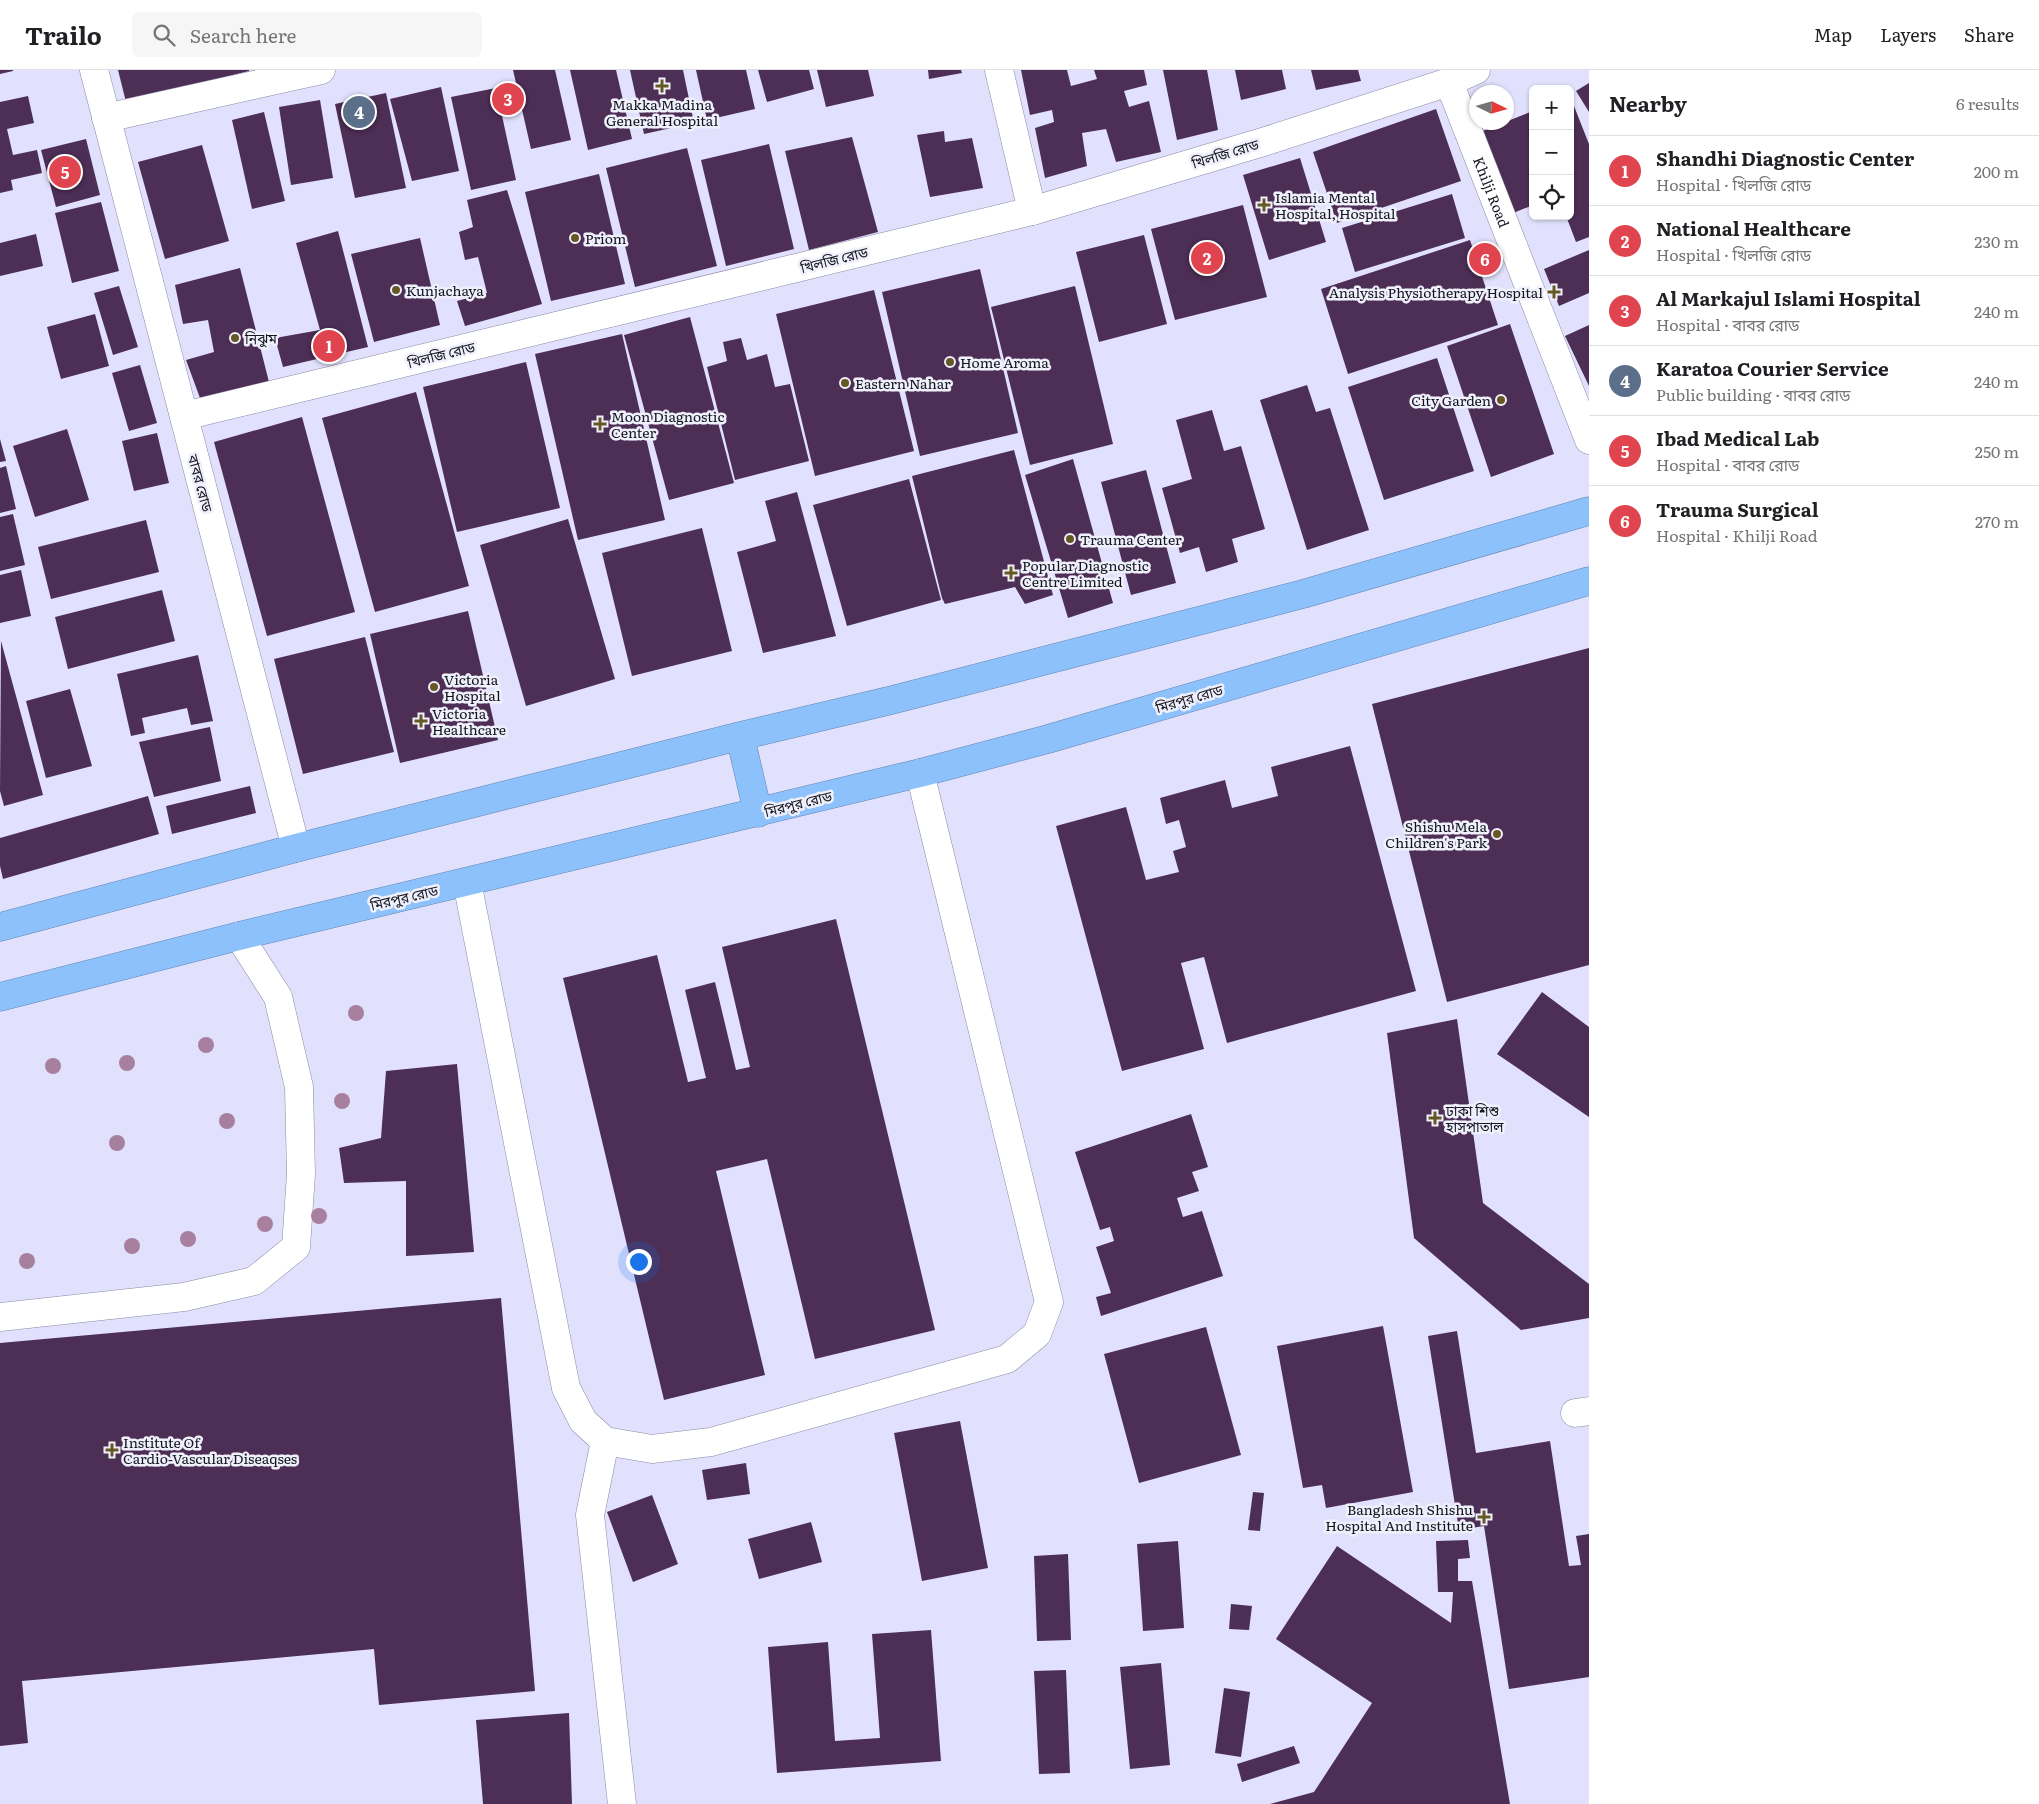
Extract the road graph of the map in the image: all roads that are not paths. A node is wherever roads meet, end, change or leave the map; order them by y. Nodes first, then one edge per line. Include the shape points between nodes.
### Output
1 (94, 70) edge
2 (321, 70) edge
3 (1000, 70) edge
4 (1476, 70) edge
5 (1450, 82) junction
6 (106, 118) junction
7 (1032, 211) junction
8 (184, 416) junction
9 (1589, 440) edge
10 (1589, 511) edge
11 (1589, 581) edge
12 (740, 736) junction
13 (920, 773) junction
14 (758, 813) junction
15 (296, 848) junction
16 (466, 882) junction
17 (0, 925) edge
18 (239, 936) junction
19 (0, 998) edge
20 (0, 1317) edge
21 (605, 1442) junction
22 (622, 1804) edge

1 - 6 street, বাবর রোড
2 - 6 street
3 - 7 street
4 - 5 street, খিলজি রোড
5 - 7 street, খিলজি রোড
5 - 9 street, Khilji Road
6 - 8 street, বাবর রোড
7 - 8 street, খিলজি রোড
8 - 15 street, বাবর রোড
10 - 12 highway via 1303,594
11 - 13 highway, মিরপুর রোড via 1058,736
12 - 14 highway
12 - 15 highway
13 - 14 highway, মিরপুর রোড
13 - 21 street via 1049,1302 1037,1334 1007,1359 711,1442 652,1449
14 - 16 highway, মিরপুর রোড
15 - 17 highway
16 - 18 highway, মিরপুর রোড
16 - 21 street via 566,1388 582,1421
18 - 19 highway, মিরপুর রোড
18 - 20 street via 278,996 298,1086 301,1174 296,1246 254,1281 184,1297
21 - 22 street via 590,1515

